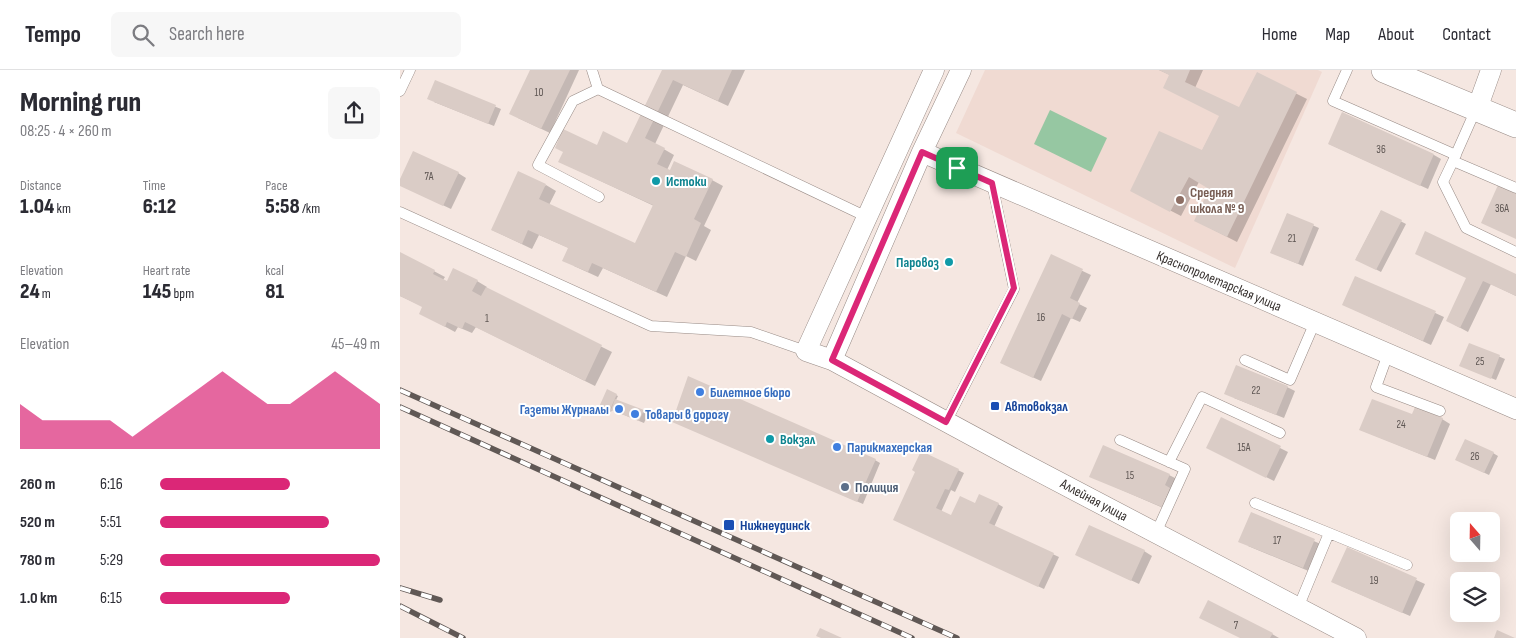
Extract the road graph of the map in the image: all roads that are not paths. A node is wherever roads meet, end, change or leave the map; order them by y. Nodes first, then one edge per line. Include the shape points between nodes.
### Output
1 (410, 70) edge
2 (592, 70) edge
3 (934, 70) edge
4 (961, 70) edge
5 (1347, 70) edge
6 (1384, 70) edge
7 (1491, 70) edge
8 (598, 89) junction
9 (400, 91) edge
10 (1477, 108) junction
11 (1516, 125) edge
12 (922, 152) junction
13 (1455, 158) junction
14 (992, 183) junction
15 (1516, 188) edge
16 (599, 198) dead end
17 (400, 212) edge
18 (867, 217) junction
19 (1516, 252) edge
20 (1315, 322) junction
21 (806, 351) junction
22 (1388, 354) junction
23 (832, 360) junction
24 (1245, 360) dead end
25 (1516, 409) edge
26 (1440, 411) dead end
27 (946, 422) junction
28 (1280, 433) dead end
29 (1120, 440) dead end
30 (1169, 462) junction
31 (1255, 503) dead end
32 (1156, 533) junction
33 (1329, 533) junction
34 (1407, 565) dead end
35 (1298, 608) junction
36 (1356, 638) edge

1 - 9 lane
2 - 8 lane
3 - 18 street
4 - 12 street
5 - 13 lane via 1333,101
6 - 10 street
7 - 10 street
8 - 16 lane via 573,101 538,165
8 - 18 lane
10 - 11 street
10 - 13 lane
12 - 14 street, Краснопролетарская улица
12 - 23 street
13 - 15 lane
13 - 19 lane via 1443,182 1466,228
14 - 20 street, Краснопролетарская улица
14 - 27 lane via 1014,288
17 - 21 lane via 651,326 752,332
18 - 21 street
20 - 22 street, Краснопролетарская улица
20 - 24 lane via 1290,380
21 - 23 street, Аллейная улица
22 - 25 street, Краснопролетарская улица
22 - 26 lane via 1376,387
23 - 27 street, Аллейная улица
27 - 32 street, Аллейная улица
28 - 30 lane via 1202,397
29 - 30 lane
30 - 32 lane via 1185,469
31 - 33 lane
32 - 35 street, Аллейная улица
33 - 34 lane
33 - 35 lane
35 - 36 street, Аллейная улица

